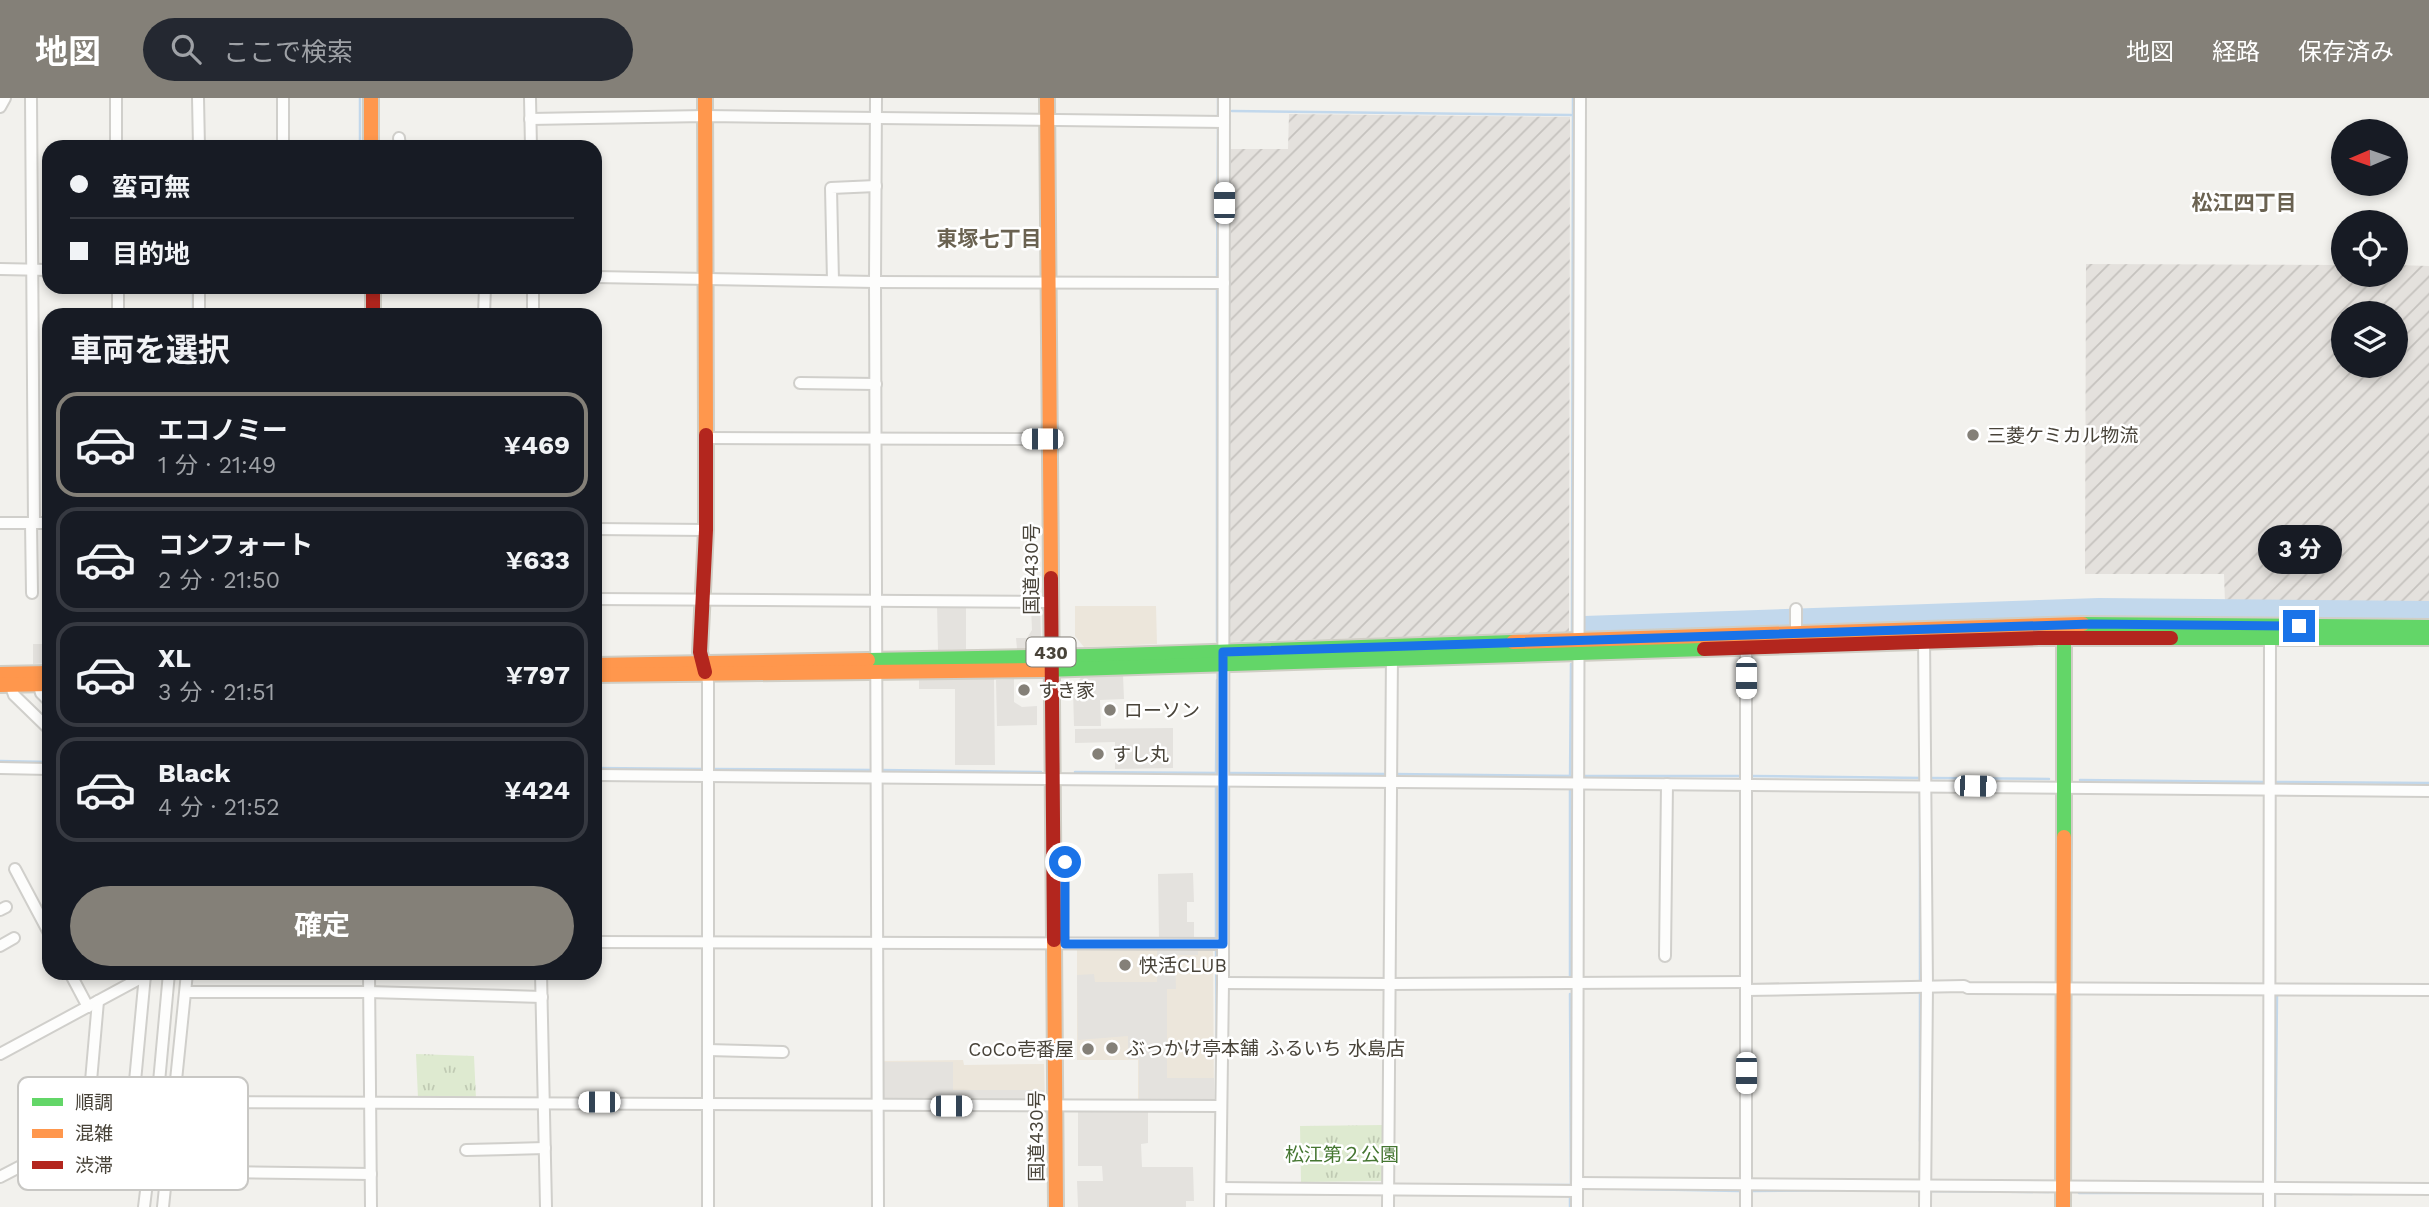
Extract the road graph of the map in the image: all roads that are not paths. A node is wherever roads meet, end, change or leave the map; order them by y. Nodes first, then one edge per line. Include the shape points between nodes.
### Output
1 (5, 98) edge
2 (31, 98) edge
3 (116, 98) edge
4 (198, 98) edge
5 (283, 98) edge
6 (371, 98) edge
7 (530, 98) edge
8 (705, 98) edge
9 (876, 98) edge
10 (1047, 98) edge
11 (1058, 98) edge
12 (1224, 98) edge
13 (1580, 98) edge
14 (0, 107) edge
15 (705, 116) junction
16 (876, 118) junction
17 (530, 119) junction
18 (1053, 121) junction
19 (1220, 122) junction
20 (116, 140) edge
21 (198, 140) edge
22 (283, 140) edge
23 (371, 140) edge
24 (531, 140) edge
25 (876, 186) junction
26 (0, 270) edge
27 (33, 270) junction
28 (42, 270) edge
29 (602, 277) edge
30 (705, 279) junction
31 (834, 281) junction
32 (875, 282) junction
33 (1054, 283) junction
34 (1219, 283) junction
35 (800, 383) dead end
36 (876, 384) junction
37 (706, 438) junction
38 (877, 438) junction
39 (1050, 439) junction
40 (0, 523) edge
41 (32, 523) junction
42 (42, 523) edge
43 (602, 529) edge
44 (706, 530) junction
45 (32, 593) dead end
46 (602, 599) edge
47 (703, 599) junction
48 (876, 601) junction
49 (1049, 602) junction
50 (1796, 609) dead end
51 (2429, 627) edge
52 (2064, 631) junction
53 (1796, 634) junction
54 (1924, 635) junction
55 (2270, 637) junction
56 (2429, 638) edge
57 (1746, 641) junction
58 (1578, 646) junction
59 (1392, 652) junction
60 (1223, 658) junction
61 (1057, 663) junction
62 (602, 665) edge
63 (876, 665) junction
64 (705, 668) junction
65 (602, 675) edge
66 (42, 678) edge
67 (4, 679) edge
68 (42, 722) edge
69 (0, 768) edge
70 (42, 769) edge
71 (708, 772) junction
72 (877, 772) junction
73 (602, 775) edge
74 (1220, 777) junction
75 (1391, 777) junction
76 (1059, 779) junction
77 (1747, 779) junction
78 (1575, 781) junction
79 (1923, 782) junction
80 (1667, 784) junction
81 (2062, 788) junction
82 (2268, 789) junction
83 (2429, 791) edge
84 (15, 869) dead end
85 (42, 920) edge
86 (14, 938) dead end
87 (602, 942) edge
88 (708, 943) junction
89 (877, 943) junction
90 (1059, 944) junction
91 (1219, 944) junction
92 (0, 946) edge
93 (1665, 956) dead end
94 (75, 980) edge
95 (137, 980) edge
96 (147, 980) edge
97 (168, 980) edge
98 (187, 980) edge
99 (369, 980) edge
100 (541, 980) edge
101 (1223, 983) junction
102 (1390, 984) junction
103 (1576, 984) junction
104 (1746, 986) junction
105 (1922, 986) junction
106 (2063, 989) junction
107 (2268, 990) junction
108 (2429, 990) edge
109 (186, 992) junction
110 (369, 992) junction
111 (542, 997) junction
112 (93, 1004) junction
113 (708, 1050) junction
114 (783, 1052) dead end
115 (0, 1055) edge
116 (90, 1077) edge
117 (136, 1077) edge
118 (159, 1077) edge
119 (178, 1077) edge
120 (248, 1102) edge
121 (545, 1102) junction
122 (370, 1103) junction
123 (708, 1104) junction
124 (878, 1105) junction
125 (1060, 1106) junction
126 (1218, 1106) junction
127 (545, 1148) junction
128 (466, 1150) dead end
129 (18, 1168) edge
130 (248, 1173) edge
131 (371, 1174) junction
132 (0, 1177) edge
133 (1746, 1184) junction
134 (2063, 1186) junction
135 (1577, 1187) junction
136 (1220, 1188) junction
137 (1923, 1188) junction
138 (1388, 1189) junction
139 (2429, 1189) edge
140 (2271, 1193) edge
141 (371, 1207) edge
142 (546, 1207) edge
143 (708, 1207) edge
144 (878, 1207) edge
145 (1056, 1207) edge
146 (1067, 1207) edge
147 (1220, 1207) edge
148 (1388, 1207) edge
149 (1577, 1207) edge
150 (1746, 1207) edge
151 (1925, 1207) edge
152 (2063, 1207) edge

1 - 14 street
2 - 27 street
3 - 20 street
4 - 21 street
5 - 22 street
6 - 23 main road
7 - 17 street
8 - 15 main road
9 - 16 street
10 - 18 main road, 国道430号 / 430
11 - 18 main road, 国道430号 / 430
12 - 19 street
13 - 58 street
15 - 16 street
15 - 17 street
15 - 30 main road
16 - 18 street
16 - 25 street
17 - 24 street
18 - 19 street
18 - 33 main road, 国道430号 / 430
19 - 34 street
25 - 31 street via 831,188
25 - 32 street
26 - 27 street
27 - 28 street
27 - 41 street
29 - 30 street
30 - 31 street
30 - 37 main road
31 - 32 street
32 - 33 street
32 - 36 street
33 - 34 street
33 - 39 main road, 国道430号 / 430
33 - 61 main road, 国道430号 / 430
34 - 60 street
35 - 36 street
36 - 38 street
37 - 38 street
37 - 44 main road
38 - 39 street
38 - 48 street
39 - 49 main road, 国道430号 / 430
40 - 41 street
41 - 42 street
41 - 45 street
43 - 44 street
44 - 47 main road
46 - 47 street
47 - 48 street
47 - 64 main road via 700,652
48 - 49 street
48 - 63 street
49 - 61 main road, 国道430号 / 430
50 - 53 street
51 - 52 main road
52 - 54 main road
52 - 55 main road
52 - 81 main road
53 - 54 main road
53 - 57 main road
54 - 79 street
55 - 56 main road
55 - 82 street
57 - 58 main road
57 - 77 street
58 - 59 main road
58 - 78 street
59 - 60 main road
59 - 75 street
60 - 61 main road
60 - 74 street
61 - 63 main road
61 - 76 main road, 国道430号 / 430
62 - 64 main road
63 - 64 main road
63 - 72 street
64 - 65 main road
64 - 71 street
66 - 67 main road
67 - 68 street
69 - 70 street
71 - 72 street
71 - 73 street
71 - 88 street
72 - 76 street
72 - 89 street
74 - 75 street
74 - 76 street
74 - 91 street
75 - 78 street
75 - 102 street
76 - 90 main road, 国道430号 / 430
77 - 79 street
77 - 80 street
77 - 104 street
78 - 80 street
78 - 103 street
79 - 81 street
79 - 105 street
80 - 93 street
81 - 82 street
81 - 106 main road
82 - 83 street
82 - 107 street
84 - 85 street
86 - 92 street
87 - 88 street
88 - 89 street
88 - 113 street
89 - 90 street
89 - 124 street
90 - 91 street
90 - 125 main road, 国道430号 / 430
91 - 101 street
94 - 112 street
95 - 112 street
96 - 117 street
97 - 118 street
98 - 109 street
99 - 110 street
100 - 111 street
101 - 102 street
101 - 126 street
102 - 103 street
102 - 138 street
103 - 104 street
103 - 135 street
104 - 105 street
104 - 133 street
105 - 106 street
105 - 137 street
106 - 107 street
106 - 134 main road
107 - 108 street
107 - 140 street
109 - 110 street
109 - 119 street
110 - 111 street
110 - 122 street
111 - 121 street
112 - 115 street
112 - 116 street
113 - 114 street
113 - 123 street
120 - 122 street
121 - 122 street
121 - 123 street
121 - 127 street
122 - 131 street
123 - 124 street
123 - 143 street
124 - 125 street
124 - 144 street
125 - 126 street
125 - 145 main road, 国道430号 / 430
125 - 146 main road, 国道430号 / 430
126 - 136 street
127 - 128 street
127 - 142 street
129 - 132 street
130 - 131 street
131 - 141 street
133 - 135 street
133 - 137 street
133 - 150 street
134 - 137 street
134 - 140 street
134 - 152 main road
135 - 138 street
135 - 149 street
136 - 138 street
136 - 147 street
137 - 151 street
138 - 148 street
139 - 140 street

